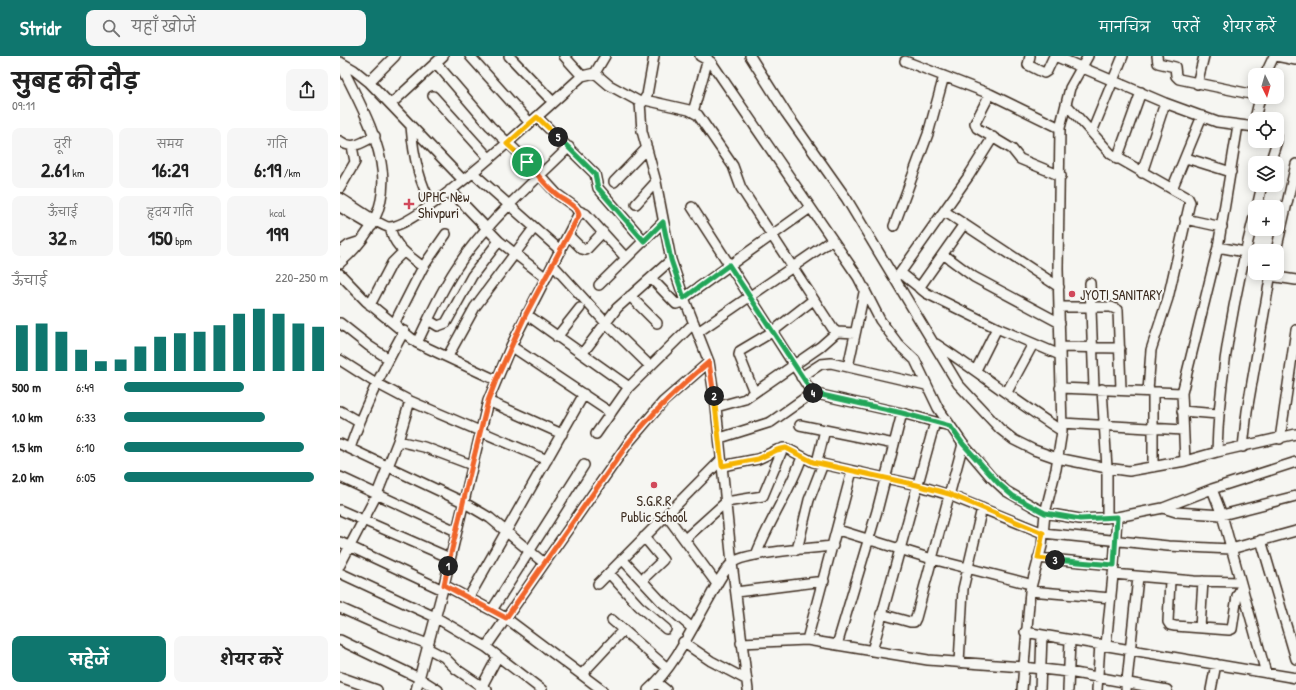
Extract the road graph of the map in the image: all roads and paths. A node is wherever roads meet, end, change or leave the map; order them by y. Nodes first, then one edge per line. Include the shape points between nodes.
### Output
1 (395, 56) edge
2 (470, 56) edge
3 (510, 56) edge
4 (564, 56) edge
5 (605, 56) edge
6 (654, 56) edge
7 (750, 56) edge
8 (1030, 56) edge
9 (1055, 56) edge
10 (1088, 56) edge
11 (1123, 56) edge
12 (1157, 56) edge
13 (1204, 56) edge
14 (1275, 56) edge
15 (704, 58) edge
16 (440, 59) edge
17 (1296, 60) edge
18 (905, 61) dead end
19 (340, 63) edge
20 (1081, 67) junction
21 (1269, 68) edge
22 (595, 73) junction
23 (582, 76) junction
24 (944, 76) junction
25 (1113, 80) junction
26 (369, 82) junction
27 (1197, 84) junction
28 (1140, 92) junction
29 (990, 94) junction
30 (1248, 94) edge
31 (433, 96) dead end
32 (553, 102) junction
33 (643, 102) junction
34 (1165, 103) junction
35 (391, 104) junction
36 (1066, 104) junction
37 (693, 112) junction
38 (1202, 116) junction
39 (537, 117) junction
40 (530, 123) junction
41 (1248, 124) edge
42 (1238, 125) junction
43 (411, 126) junction
44 (1060, 128) junction
45 (1092, 132) junction
46 (375, 136) junction
47 (993, 137) junction
48 (340, 141) edge
49 (507, 144) junction
50 (352, 146) junction
51 (569, 147) junction
52 (647, 148) junction
53 (489, 158) junction
54 (1186, 158) junction
55 (1117, 159) junction
56 (1296, 164) edge
57 (474, 172) junction
58 (1230, 172) junction
59 (1142, 173) junction
60 (539, 176) junction
61 (1061, 176) junction
62 (463, 180) junction
63 (614, 182) dead end
64 (656, 182) junction
65 (340, 188) edge
66 (1172, 189) junction
67 (450, 190) junction
68 (1292, 195) edge
69 (340, 198) edge
70 (432, 204) junction
71 (636, 204) dead end
72 (509, 206) junction
73 (340, 207) edge
74 (692, 207) dead end
75 (810, 208) junction
76 (579, 211) junction
77 (944, 211) junction
78 (1186, 219) junction
79 (663, 222) junction
80 (374, 223) junction
81 (964, 224) junction
82 (894, 226) dead end
83 (390, 227) junction
84 (1222, 227) junction
85 (534, 228) junction
86 (486, 230) junction
87 (603, 232) junction
88 (446, 234) dead end
89 (772, 235) junction
90 (569, 236) junction
91 (1249, 236) edge
92 (832, 240) junction
93 (499, 241) junction
94 (644, 241) junction
95 (358, 242) junction
96 (1278, 244) edge
97 (1218, 247) junction
98 (561, 251) junction
99 (340, 252) edge
100 (403, 252) junction
101 (514, 253) junction
102 (1245, 253) junction
103 (1248, 253) edge
104 (943, 254) junction
105 (626, 258) junction
106 (671, 260) junction
107 (340, 263) edge
108 (553, 265) junction
109 (729, 265) junction
110 (423, 267) junction
111 (792, 268) junction
112 (340, 274) edge
113 (898, 276) junction
114 (1284, 277) edge
115 (546, 278) junction
116 (651, 278) junction
117 (1269, 280) edge
118 (1296, 280) edge
119 (1090, 283) dead end
120 (599, 285) dead end
121 (1059, 287) junction
122 (866, 288) junction
123 (919, 288) junction
124 (630, 296) junction
125 (749, 296) junction
126 (684, 300) junction
127 (813, 300) junction
128 (370, 305) junction
129 (1091, 306) junction
130 (1059, 307) junction
131 (580, 308) dead end
132 (526, 314) junction
133 (428, 320) junction
134 (605, 322) junction
135 (340, 323) edge
136 (656, 323) dead end
137 (694, 323) junction
138 (1060, 323) junction
139 (394, 324) junction
140 (997, 328) junction
141 (1296, 330) edge
142 (404, 331) junction
143 (698, 332) junction
144 (772, 332) junction
145 (837, 332) junction
146 (855, 333) junction
147 (557, 337) junction
148 (418, 343) junction
149 (935, 343) junction
150 (1033, 344) junction
151 (511, 346) junction
152 (1092, 348) junction
153 (1120, 348) junction
154 (1060, 351) junction
155 (582, 354) junction
156 (448, 356) junction
157 (389, 359) junction
158 (1294, 359) edge
159 (341, 362) edge
160 (709, 362) junction
161 (794, 364) junction
162 (650, 366) junction
163 (848, 367) junction
164 (976, 370) junction
165 (801, 377) junction
166 (496, 380) junction
167 (376, 383) junction
168 (926, 385) junction
169 (629, 387) junction
170 (1060, 388) junction
171 (1098, 388) junction
172 (1121, 390) junction
173 (1150, 391) junction
174 (754, 392) junction
175 (1007, 392) junction
176 (812, 393) junction
177 (1182, 393) junction
178 (584, 394) junction
179 (410, 400) junction
180 (488, 401) junction
181 (716, 407) junction
182 (340, 411) edge
183 (1182, 411) junction
184 (610, 413) junction
185 (902, 413) junction
186 (1218, 414) junction
187 (359, 422) junction
188 (935, 422) junction
189 (800, 425) dead end
190 (950, 426) junction
191 (1103, 426) junction
192 (1062, 427) junction
193 (1152, 428) junction
194 (825, 430) junction
195 (1183, 430) junction
196 (481, 432) junction
197 (562, 434) junction
198 (596, 434) dead end
199 (1296, 434) edge
200 (720, 438) junction
201 (1280, 439) junction
202 (398, 441) junction
203 (340, 444) edge
204 (894, 444) junction
205 (963, 444) junction
206 (1243, 447) junction
207 (350, 448) junction
208 (783, 448) junction
209 (1217, 452) junction
210 (802, 457) junction
211 (1057, 458) junction
212 (547, 460) junction
213 (1185, 461) junction
214 (1296, 462) edge
215 (722, 463) junction
216 (820, 463) junction
217 (472, 465) junction
218 (584, 465) dead end
219 (1152, 467) junction
220 (388, 468) junction
221 (1106, 468) junction
222 (852, 471) junction
223 (340, 477) edge
224 (885, 478) junction
225 (917, 485) junction
226 (1212, 489) junction
227 (377, 494) junction
228 (949, 494) junction
229 (1296, 496) edge
230 (463, 502) junction
231 (726, 502) junction
232 (982, 508) junction
233 (1163, 508) junction
234 (340, 510) edge
235 (1045, 513) junction
236 (1222, 515) junction
237 (667, 516) junction
238 (1117, 517) junction
239 (1107, 518) junction
240 (363, 521) junction
241 (838, 530) junction
242 (456, 531) junction
243 (507, 532) junction
244 (1043, 533) junction
245 (1295, 533) edge
246 (644, 537) junction
247 (685, 539) junction
248 (868, 540) junction
249 (1261, 540) junction
250 (1116, 541) junction
251 (340, 542) edge
252 (350, 546) junction
253 (834, 546) junction
254 (1231, 549) junction
255 (528, 550) junction
256 (797, 550) junction
257 (899, 550) junction
258 (756, 555) junction
259 (450, 558) junction
260 (1038, 558) junction
261 (622, 559) junction
262 (932, 559) junction
263 (544, 563) junction
264 (732, 563) junction
265 (340, 565) edge
266 (967, 568) junction
267 (1114, 570) junction
268 (340, 573) edge
269 (609, 573) junction
270 (1138, 577) junction
271 (642, 580) junction
272 (1170, 580) junction
273 (824, 581) junction
274 (1203, 581) junction
275 (598, 584) dead end
276 (717, 584) junction
277 (1240, 585) junction
278 (443, 587) junction
279 (1028, 587) junction
280 (736, 592) junction
281 (469, 597) junction
282 (1111, 598) junction
283 (340, 608) edge
284 (492, 610) junction
285 (881, 614) junction
286 (435, 617) junction
287 (506, 618) junction
288 (612, 620) dead end
289 (692, 628) junction
290 (1200, 628) junction
291 (666, 629) dead end
292 (623, 630) junction
293 (1025, 632) junction
294 (1042, 635) junction
295 (340, 640) edge
296 (807, 640) junction
297 (1070, 640) junction
298 (683, 642) junction
299 (742, 643) junction
300 (837, 645) junction
301 (1103, 645) junction
302 (427, 646) junction
303 (486, 647) junction
304 (1130, 649) junction
305 (872, 651) junction
306 (498, 656) junction
307 (1296, 659) edge
308 (960, 663) junction
309 (1216, 664) junction
310 (1020, 667) junction
311 (667, 668) junction
312 (1041, 669) junction
313 (1069, 672) junction
314 (1266, 673) junction
315 (582, 674) junction
316 (340, 677) edge
317 (419, 678) junction
318 (1098, 678) junction
319 (1296, 678) edge
320 (747, 680) junction
321 (656, 682) junction
322 (1126, 687) edge
323 (595, 688) edge
324 (483, 689) edge
325 (377, 690) edge
326 (416, 690) edge
327 (438, 690) edge
328 (541, 690) edge
329 (648, 690) edge
330 (666, 690) edge
331 (748, 690) edge
332 (1017, 690) edge
333 (1022, 690) edge
334 (1040, 690) edge
335 (1068, 690) edge
336 (1097, 690) edge
337 (1167, 690) edge
338 (1211, 690) edge

1 - 26 street
2 - 40 street
3 - 32 street
4 - 23 street
5 - 22 street
6 - 33 street
7 - 113 street
8 - 9 street via 1028,65 1045,73
9 - 20 street
10 - 20 street
11 - 25 street
12 - 27 street via 1158,63 1175,67 1177,78
13 - 27 street
14 - 17 street
14 - 21 street
15 - 37 street
15 - 75 street
16 - 35 street
16 - 49 street
18 - 24 street
19 - 26 street
19 - 46 street
20 - 25 street
20 - 36 street via 1070,88
22 - 23 street
22 - 33 street via 609,85
23 - 32 street
24 - 29 street
24 - 82 street via 928,134
25 - 28 street
25 - 45 street
26 - 35 street
27 - 30 street
28 - 34 street
28 - 55 street
29 - 44 street
29 - 47 street via 975,125 978,130
31 - 53 street
32 - 39 street
33 - 37 street
33 - 52 street via 642,131
34 - 38 street
34 - 59 street
35 - 43 street
36 - 44 street
36 - 45 street
37 - 89 street via 733,166 741,188
38 - 42 street via 1217,122
38 - 54 street
39 - 40 street
39 - 51 street
40 - 49 street
41 - 42 street
42 - 58 street
43 - 62 street
43 - 70 street via 422,184
44 - 61 street
45 - 55 street
46 - 50 street
46 - 80 street via 382,189
47 - 61 street via 1012,149 1020,159
47 - 77 street
48 - 50 street via 346,146
49 - 53 street
49 - 60 street via 525,159
50 - 65 street via 355,162
51 - 60 street
51 - 94 street via 595,174 598,188
52 - 63 street
52 - 64 street
53 - 57 street
54 - 58 street
54 - 66 street
55 - 59 street
56 - 68 street
57 - 62 street
57 - 72 street
58 - 84 street
59 - 66 street
60 - 72 street
60 - 76 street
61 - 121 street
62 - 67 street
64 - 71 street
64 - 79 street
66 - 78 street via 1189,200
67 - 70 street
67 - 86 street
68 - 96 street
69 - 80 street
70 - 83 street via 399,226
72 - 85 street
72 - 86 street
73 - 80 street
74 - 109 street
75 - 89 street
75 - 92 street
76 - 87 street via 586,214
76 - 90 street
77 - 81 street
77 - 113 street
78 - 84 street
78 - 173 street via 1168,298 1151,350
79 - 94 street
79 - 106 street
80 - 83 street
80 - 95 street
81 - 104 street
81 - 121 street
83 - 100 street via 394,241
84 - 97 street
85 - 98 street
85 - 101 street
86 - 93 street
86 - 133 street via 455,270
87 - 90 street via 586,250
87 - 105 street
88 - 110 street
89 - 109 street
89 - 111 street
90 - 98 street
91 - 102 street
92 - 111 street
92 - 122 street
93 - 101 street
93 - 133 street via 472,276 446,323 438,326
94 - 105 street
95 - 99 street
95 - 107 street via 354,251
97 - 102 street
97 - 177 street
98 - 108 street
100 - 110 street
100 - 128 street via 390,265
101 - 115 street
101 - 156 street via 475,307
102 - 103 street
102 - 186 street
104 - 123 street
104 - 138 street via 974,276
105 - 120 street
106 - 116 street
106 - 126 street
108 - 115 street
108 - 134 street
109 - 125 street
109 - 126 street
110 - 139 street
111 - 125 street
111 - 127 street
112 - 128 street
113 - 123 street
113 - 149 street via 911,308
114 - 118 street
115 - 132 street
116 - 124 street
116 - 126 street via 676,304
117 - 206 street
119 - 129 street
121 - 130 street
122 - 146 street
122 - 168 street via 880,320 898,344 915,360
123 - 140 street
124 - 134 street
124 - 136 street
125 - 143 street
125 - 144 street
126 - 137 street
127 - 144 street
127 - 145 street
128 - 139 street
129 - 130 street
129 - 152 street
129 - 153 street via 1118,310
130 - 138 street
131 - 147 street
132 - 147 street
132 - 151 street
133 - 148 street
134 - 155 street
134 - 162 street
135 - 157 street
137 - 143 street
137 - 162 street
138 - 154 street
139 - 142 street
140 - 150 street
140 - 164 street
141 - 158 street
142 - 148 street
142 - 157 street
143 - 160 street
144 - 161 street
144 - 174 street via 739,353
145 - 146 street
145 - 161 street
146 - 163 street
147 - 155 street
148 - 156 street
149 - 164 street
149 - 211 street via 960,387 1000,429 1028,448
150 - 154 street
150 - 175 street
151 - 166 street
151 - 178 street
152 - 153 street
152 - 154 street
152 - 171 street
153 - 172 street
154 - 170 street
155 - 169 street
156 - 166 street
157 - 167 street
158 - 201 street
159 - 167 street
160 - 181 street
160 - 263 street via 663,402 646,421
161 - 165 street
161 - 174 street
162 - 169 street
163 - 165 street via 826,363
163 - 168 street
164 - 175 street
165 - 176 street
166 - 180 street
167 - 179 street
167 - 187 street
168 - 190 street
169 - 184 street
170 - 171 street
170 - 192 street
171 - 172 street
171 - 191 street
172 - 173 street
173 - 177 street
173 - 193 street
174 - 181 street via 745,399
175 - 192 street via 1035,414
176 - 185 street
176 - 200 street via 771,422
177 - 183 street
178 - 184 street
178 - 197 street
179 - 196 street
179 - 202 street
180 - 196 street
180 - 197 street
181 - 200 street
182 - 187 street
183 - 186 street
183 - 195 street
184 - 198 street
185 - 188 street
185 - 204 street
186 - 209 street
187 - 207 street
188 - 190 street
188 - 225 street
189 - 194 street
190 - 205 street
191 - 192 street
191 - 193 street
191 - 221 street
192 - 211 street
193 - 195 street
193 - 219 street
194 - 204 street
194 - 216 street
195 - 213 street
196 - 212 street
196 - 217 street
197 - 212 street
199 - 201 street
200 - 215 street
201 - 206 street
202 - 217 street via 424,447
202 - 220 street
203 - 207 street
204 - 224 street
205 - 228 street
205 - 235 street via 1006,491
206 - 209 street
207 - 220 street
208 - 210 street
208 - 215 street via 758,459
208 - 231 street via 763,496
209 - 213 street
210 - 216 street
210 - 258 street via 794,480 776,510
211 - 221 street
211 - 235 street
212 - 243 street
213 - 219 street
214 - 226 street
215 - 231 street
215 - 237 street
216 - 222 street
216 - 256 street
217 - 230 street
218 - 255 street
219 - 221 street via 1129,471
220 - 227 street
220 - 230 street
221 - 239 street
222 - 224 street
222 - 241 street
223 - 227 street
224 - 225 street
224 - 248 street
225 - 228 street
225 - 257 street
226 - 233 street
226 - 236 street
227 - 240 street
227 - 242 street
228 - 232 street
228 - 262 street
229 - 236 street
230 - 242 street
230 - 243 street
231 - 247 street
231 - 264 street
232 - 244 street
232 - 266 street
233 - 236 street via 1176,512
233 - 238 street
234 - 240 street
235 - 239 street via 1080,519
235 - 244 street
236 - 254 street
237 - 246 street
237 - 247 street
238 - 239 street
238 - 250 street
240 - 252 street
240 - 259 street
241 - 248 street
241 - 253 street
242 - 259 street
243 - 255 street
243 - 281 street
244 - 250 street
244 - 260 street
244 - 279 street via 1036,545
245 - 249 street
246 - 261 street
246 - 271 street via 663,560
247 - 276 street
248 - 257 street
248 - 300 street
249 - 254 street
249 - 307 street
250 - 254 street
250 - 267 street
251 - 252 street
252 - 265 street
252 - 278 street
253 - 256 street
253 - 273 street
254 - 277 street
255 - 263 street
255 - 284 street
256 - 258 street
257 - 262 street
257 - 285 street
258 - 264 street
259 - 278 street
260 - 267 street
260 - 279 street
261 - 269 street
261 - 271 street
262 - 266 street
262 - 285 street via 915,620 910,622
263 - 287 street
264 - 276 street
264 - 280 street
266 - 279 street
266 - 308 street via 963,589
267 - 270 street
267 - 282 street
268 - 286 street
269 - 275 street
269 - 291 street via 639,606
270 - 272 street
270 - 304 street
271 - 289 street
272 - 274 street
272 - 290 street via 1168,624
273 - 280 street
273 - 296 street
274 - 277 street
274 - 290 street
276 - 289 street
277 - 290 street via 1232,629
277 - 314 street
278 - 281 street
278 - 286 street
279 - 282 street
279 - 293 street
279 - 310 street via 1021,614
280 - 299 street
281 - 284 street
282 - 301 street
283 - 302 street
284 - 287 street
285 - 305 street
286 - 302 street
286 - 303 street
287 - 303 street
287 - 315 street
288 - 292 street
289 - 298 street
292 - 311 street
292 - 315 street
293 - 294 street
293 - 310 street
294 - 297 street
294 - 312 street
295 - 317 street
296 - 299 street
296 - 300 street
297 - 301 street
297 - 313 street
298 - 311 street
298 - 320 street via 710,661
299 - 320 street
300 - 305 street
301 - 304 street
301 - 318 street
302 - 317 street
302 - 324 street
303 - 306 street
304 - 309 street
304 - 322 street
305 - 308 street
306 - 324 street
306 - 328 street
308 - 310 street
309 - 314 street
309 - 338 street
310 - 312 street
310 - 332 street
310 - 333 street
311 - 321 street
312 - 313 street
312 - 334 street
313 - 318 street
313 - 335 street
314 - 319 street
315 - 323 street
316 - 325 street
317 - 326 street
317 - 327 street
318 - 322 street
318 - 336 street
320 - 331 street
321 - 329 street
321 - 330 street
322 - 337 street

